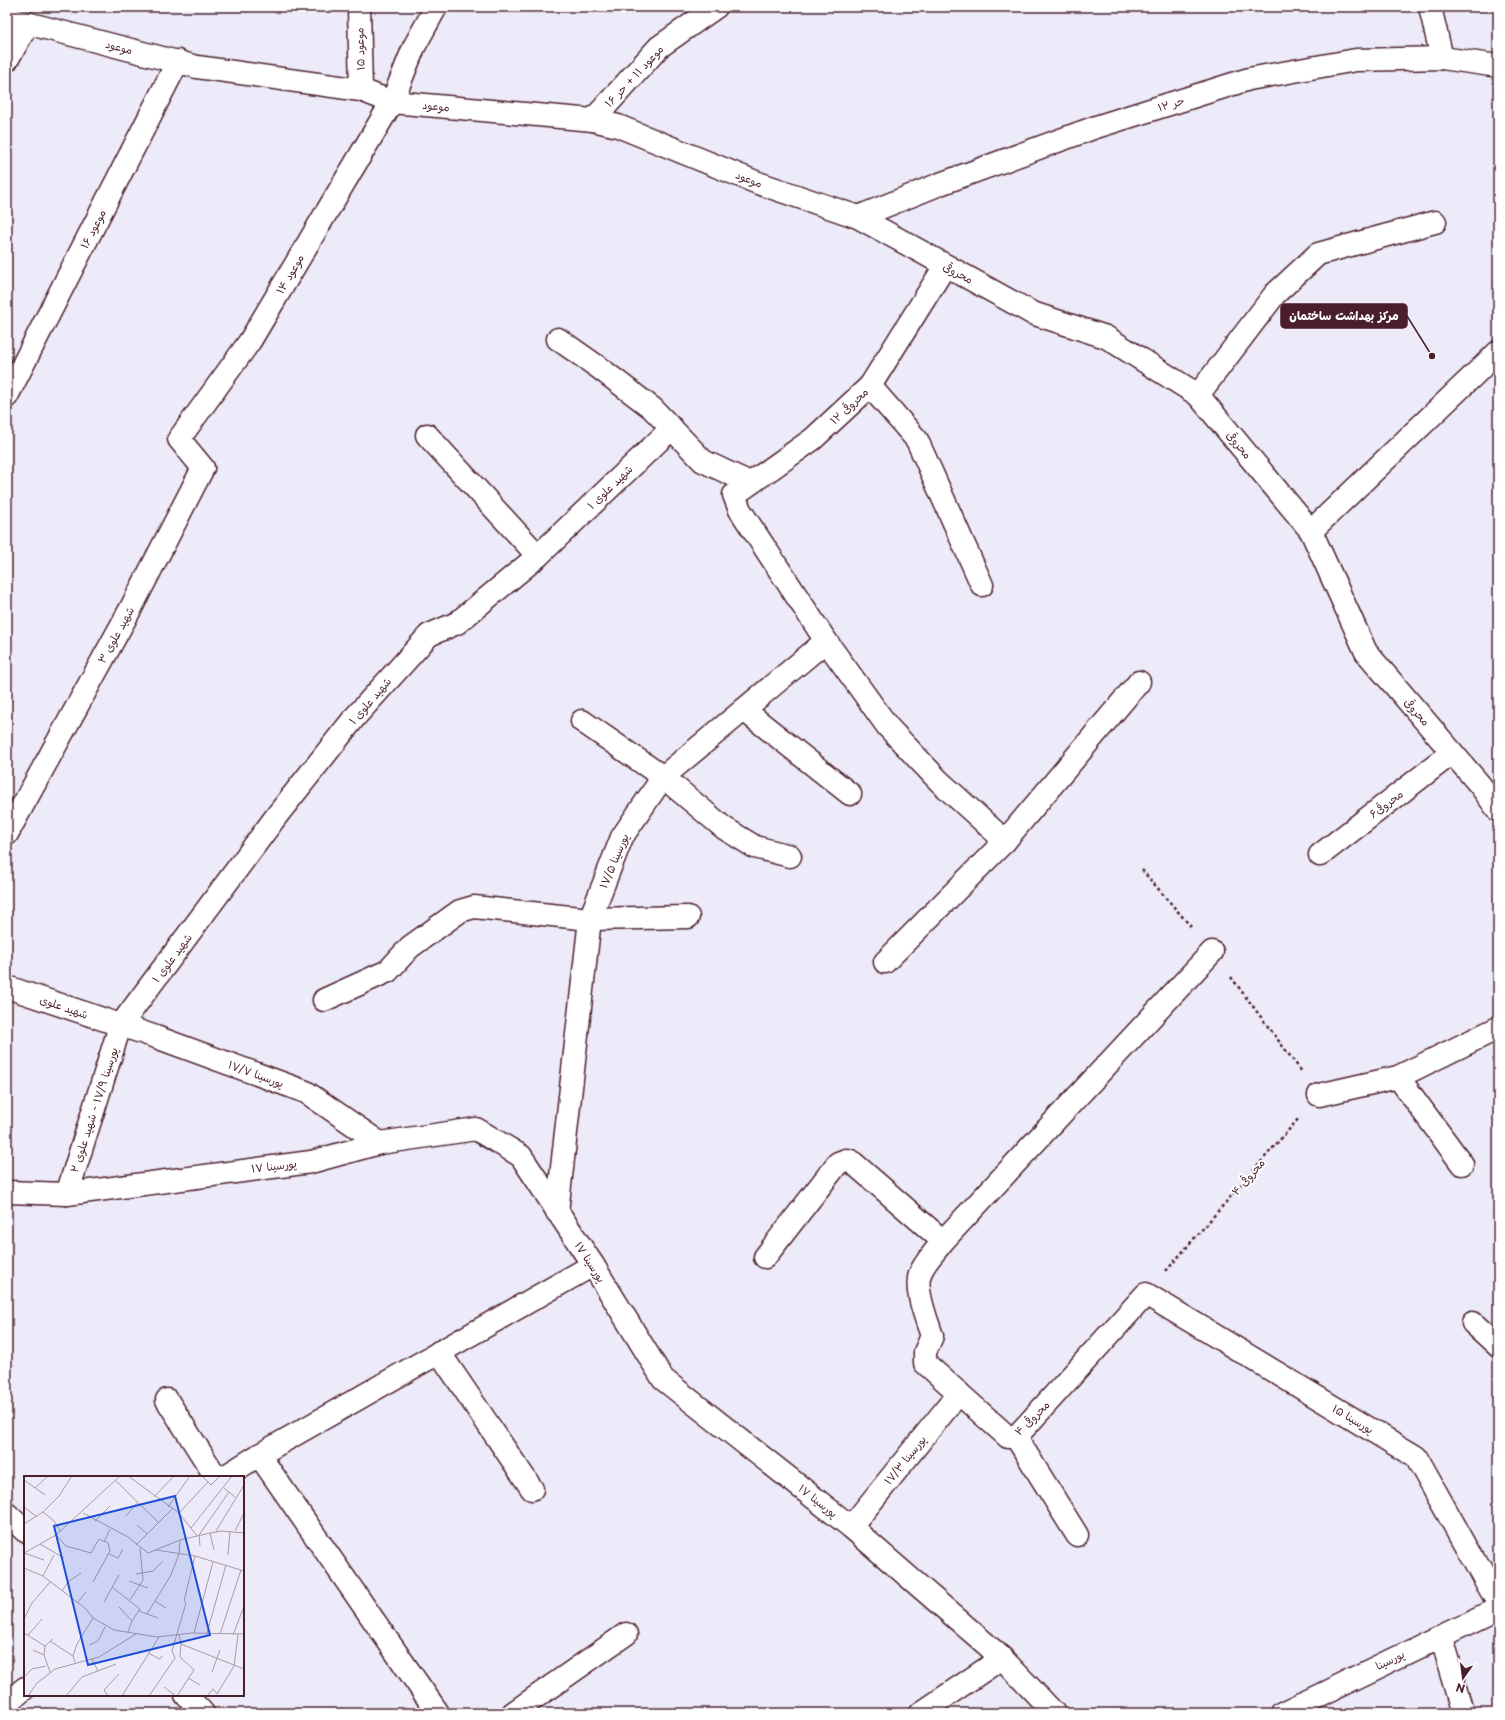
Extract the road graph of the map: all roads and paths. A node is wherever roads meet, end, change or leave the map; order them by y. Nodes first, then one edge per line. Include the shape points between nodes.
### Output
1 (358, 7) edge
2 (436, 7) edge
3 (716, 7) edge
4 (1430, 7) edge
5 (7, 18) edge
6 (28, 24) junction
7 (1442, 58) junction
8 (7, 60) edge
9 (178, 61) junction
10 (1498, 66) edge
11 (361, 90) junction
12 (392, 102) junction
13 (593, 120) junction
14 (858, 217) junction
15 (1435, 222) dead end
16 (945, 266) junction
17 (558, 339) dead end
18 (1498, 352) edge
19 (870, 386) junction
20 (1198, 395) junction
21 (7, 396) edge
22 (672, 428) junction
23 (426, 435) dead end
24 (179, 439) joint
25 (742, 489) junction
26 (1311, 531) junction
27 (538, 556) junction
28 (982, 585) dead end
29 (826, 641) junction
30 (1139, 682) dead end
31 (744, 710) junction
32 (582, 721) dead end
33 (1452, 753) junction
34 (663, 777) junction
35 (850, 794) dead end
36 (1498, 810) edge
37 (7, 834) edge
38 (1005, 841) junction
39 (1320, 855) dead end
40 (790, 856) dead end
41 (1142, 870) dead end
42 (688, 917) dead end
43 (590, 919) junction
44 (1212, 952) junction
45 (885, 962) dead end
46 (7, 987) edge
47 (324, 1000) dead end
48 (120, 1026) junction
49 (1498, 1028) edge
50 (1398, 1077) junction
51 (1319, 1095) junction
52 (380, 1143) junction
53 (1462, 1164) dead end
54 (7, 1192) edge
55 (67, 1194) junction
56 (557, 1212) junction
57 (943, 1241) junction
58 (765, 1257) dead end
59 (592, 1265) junction
60 (1146, 1294) junction
61 (1473, 1323) dead end
62 (1498, 1346) edge
63 (439, 1352) junction
64 (959, 1393) junction
65 (167, 1400) dead end
66 (1016, 1437) junction
67 (259, 1455) junction
68 (215, 1476) edge
69 (226, 1476) edge
70 (532, 1489) dead end
71 (7, 1514) edge
72 (851, 1526) junction
73 (24, 1530) edge
74 (1077, 1535) dead end
75 (1498, 1603) edge
76 (1498, 1609) edge
77 (626, 1634) dead end
78 (1440, 1636) junction
79 (1002, 1658) junction
80 (24, 1689) edge
81 (187, 1696) edge
82 (7, 1703) edge
83 (203, 1713) edge
84 (438, 1713) edge
85 (513, 1713) edge
86 (921, 1713) edge
87 (1054, 1713) edge
88 (1283, 1713) edge
89 (1463, 1713) edge

1 - 11 street, موعود ۱۵
2 - 12 street, موعود ۱۴ via 414,47
3 - 13 street, موعود ۱۱ + حر ۱۶ via 659,47
4 - 7 street
5 - 6 street, موعود
6 - 8 street
6 - 9 street, موعود
7 - 10 street, حر ۱۲
7 - 14 street, حر ۱۲ via 1356,60 1249,79 1096,127
9 - 11 street, موعود
9 - 21 street, موعود ۱۶
11 - 12 street, موعود
12 - 13 street, موعود
12 - 24 street, موعود ۱۴ via 250,342
13 - 14 street, موعود via 618,126 758,183
14 - 16 street, محروقی
15 - 20 street via 1318,254 1275,294
16 - 19 street, محروقی ۱۲
16 - 20 street, محروقی via 1032,313 1106,337
17 - 22 street via 652,408
18 - 26 street
19 - 25 street, محروقی ۱۲ via 813,439
19 - 28 street via 917,440
20 - 26 street, محروقی
22 - 25 street via 703,461
22 - 27 street, شهید علوی ۱
23 - 27 street
24 - 37 street, شهید علوی ۳ via 203,468 131,608
25 - 29 street via 740,510
26 - 33 street, محروقی via 1366,652
27 - 48 street, شهید علوی ۱ via 457,623 429,635 355,717 278,814
29 - 31 street, پورسینا ۱۷/۵
29 - 38 street via 888,727 939,781
30 - 38 street
31 - 34 street, پورسینا ۱۷/۵
31 - 35 street
32 - 34 street
33 - 36 street, محروقی via 1480,784
33 - 39 street, محروقی۶
34 - 40 street via 724,828 755,847
34 - 43 street, پورسینا ۱۷/۵ via 622,837
38 - 45 street
41 - 44 path
42 - 43 street
43 - 47 street via 474,907 460,911 410,947 388,971
43 - 56 street, پورسینا ۱۷/۵
44 - 51 path
44 - 57 street, محروقی ۴
46 - 48 street, شهید علوی
48 - 52 street, پورسینا ۱۷/۷ via 306,1092
48 - 55 street, پورسینا ۱۷/۹ - شهید علوی ۲
49 - 50 street
50 - 51 street
50 - 53 street
51 - 60 path, محروقی ۴
52 - 55 street, پورسینا ۱۷ via 311,1162
52 - 56 street, پورسینا ۱۷ via 476,1129 521,1156
54 - 55 street, پورسینا ۱۷
56 - 59 street, پورسینا ۱۷
57 - 58 street via 851,1161 846,1160 838,1163
57 - 64 street, محروقی ۴ via 920,1272 918,1281 932,1336 925,1352 925,1363
59 - 63 street
59 - 72 street, پورسینا ۱۷ via 663,1379
60 - 66 street, محروقی ۴
60 - 75 street, پورسینا ۱۵ via 1416,1457
61 - 62 street
63 - 67 street
63 - 70 street
64 - 66 street, محروقی ۴ via 1008,1437
64 - 72 street, پورسینا ۱۷/۳
65 - 68 street
66 - 74 street
67 - 69 street
67 - 84 street
71 - 73 street
72 - 79 street, پورسینا ۱۷
76 - 78 street, پورسینا
77 - 85 street
78 - 88 street, پورسینا
78 - 89 street
79 - 86 street
79 - 87 street, پورسینا ۱۷
80 - 82 street
81 - 83 street

